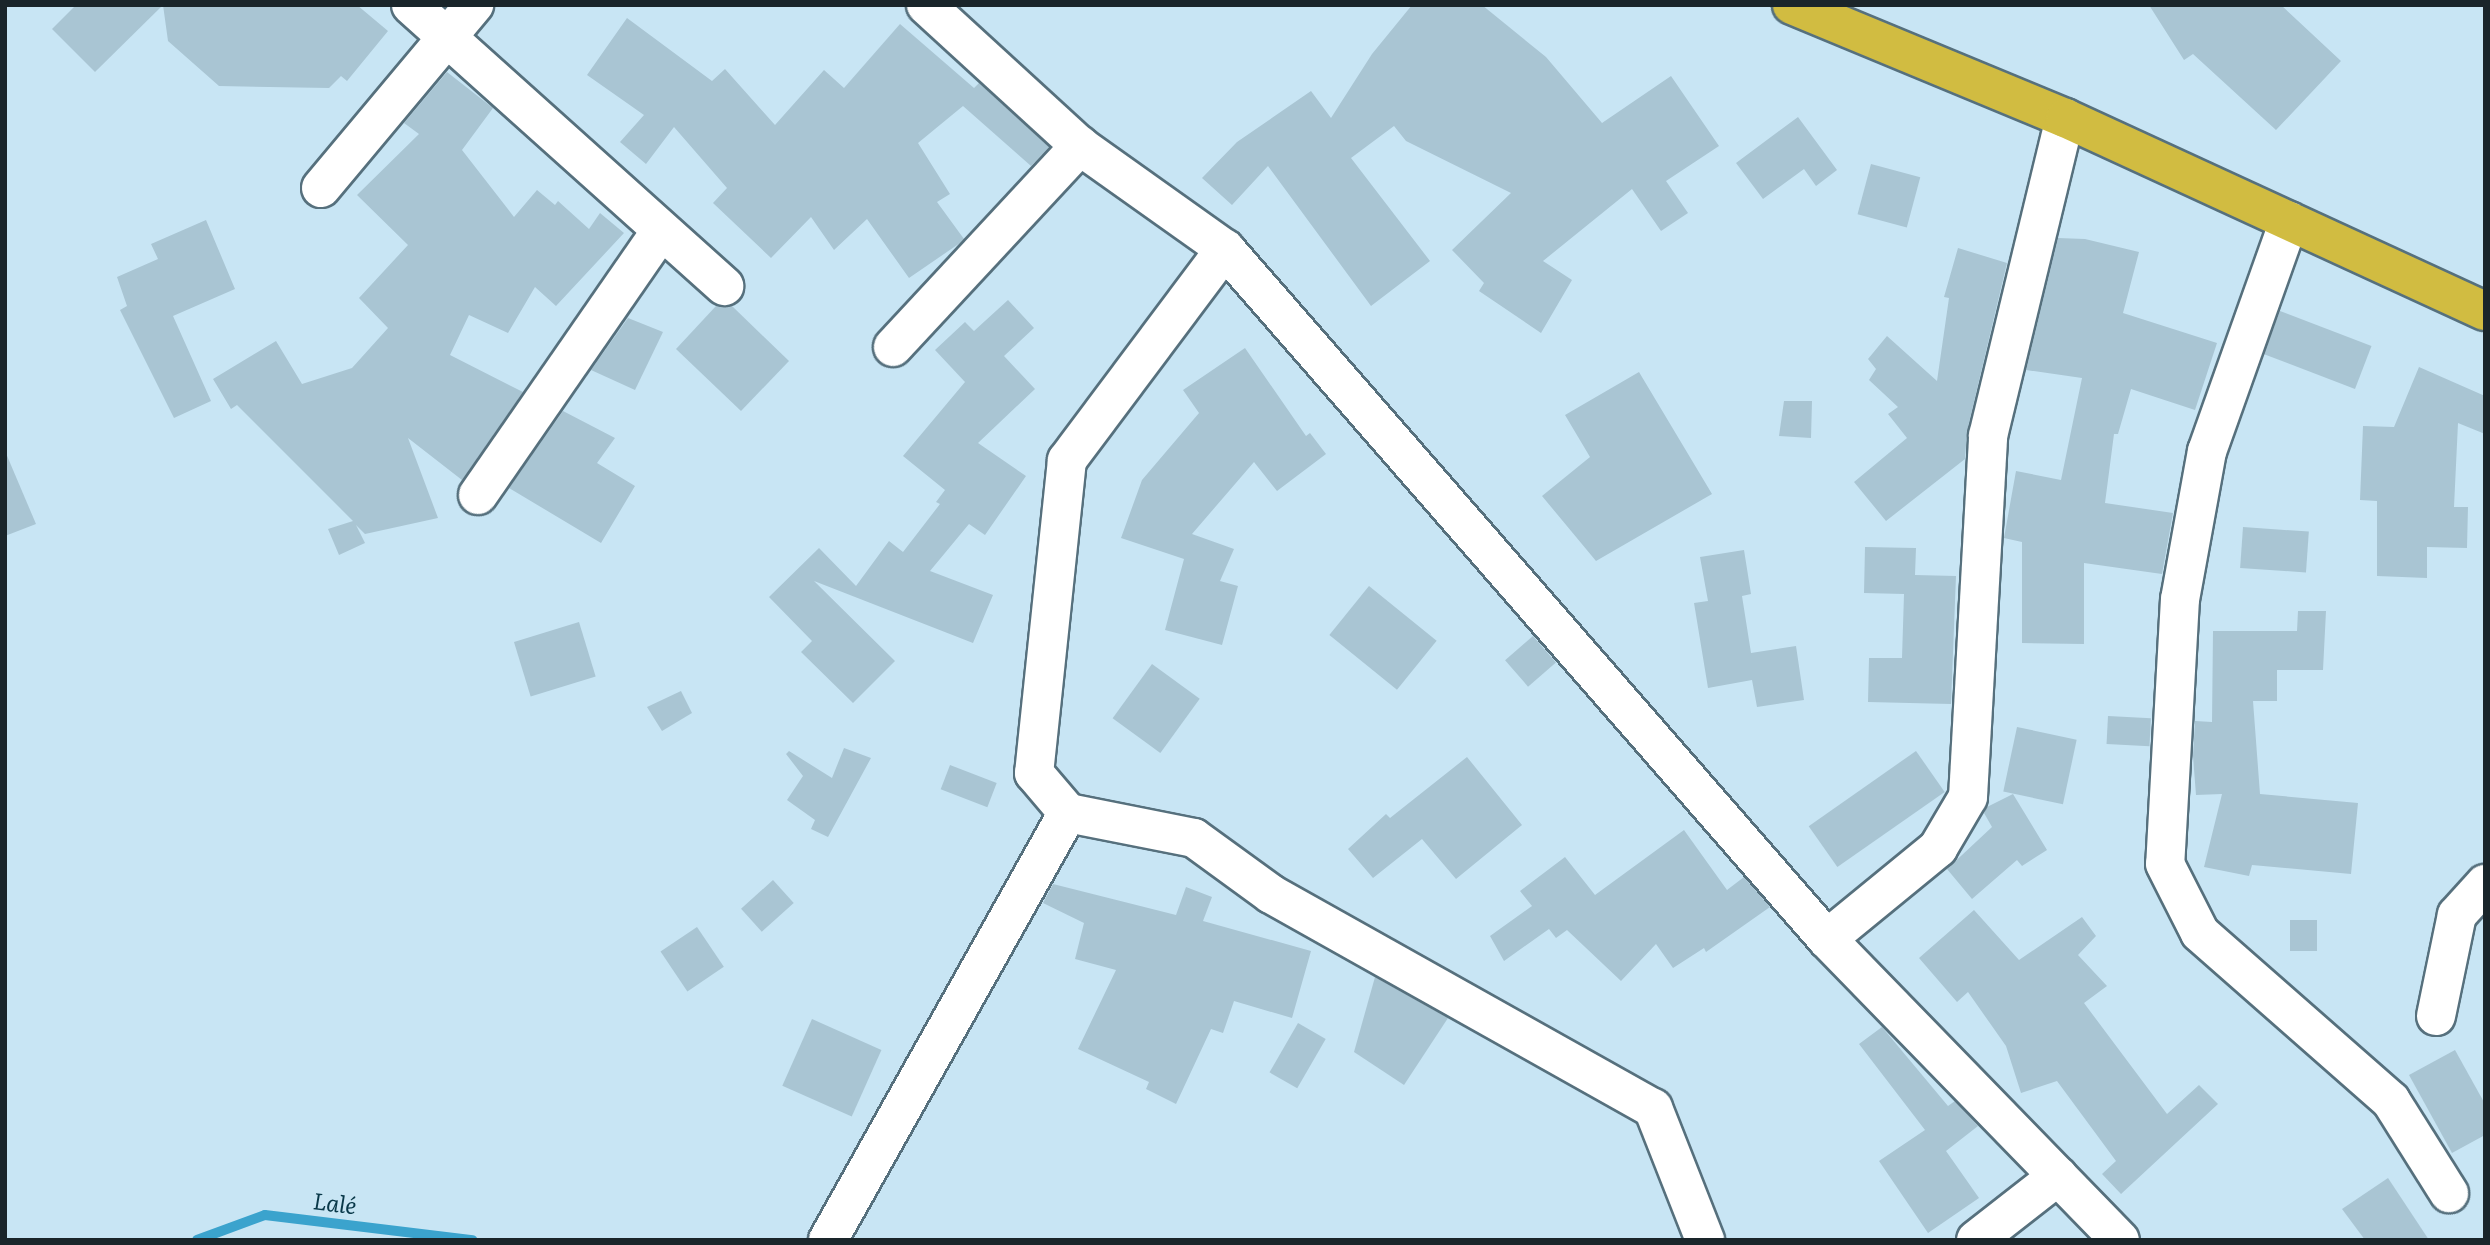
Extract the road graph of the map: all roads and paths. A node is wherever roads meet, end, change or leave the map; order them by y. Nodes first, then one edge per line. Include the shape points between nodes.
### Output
1 (411, 5) edge
2 (474, 5) edge
3 (926, 5) edge
4 (1792, 5) edge
5 (445, 37) junction
6 (2065, 118) junction
7 (1080, 146) junction
8 (321, 188) dead end
9 (2289, 221) junction
10 (661, 231) junction
11 (1225, 249) junction
12 (724, 286) dead end
13 (2485, 311) edge
14 (893, 347) dead end
15 (478, 495) dead end
16 (1068, 813) junction
17 (2485, 884) edge
18 (1827, 939) junction
19 (2436, 1016) dead end
20 (2058, 1176) junction
21 (2449, 1193) dead end
22 (828, 1240) edge
23 (1705, 1240) edge
24 (1976, 1240) edge
25 (2120, 1240) edge

1 - 5 street
2 - 5 street
3 - 7 street
4 - 6 highway
5 - 8 street
5 - 10 street
6 - 9 highway
6 - 18 street via 1987,436 1968,797 1938,848
7 - 11 street
7 - 14 street
9 - 13 highway
9 - 21 street via 2207,451 2180,599 2165,864 2200,933 2391,1101
10 - 12 street
10 - 15 street
11 - 16 street via 1067,460 1034,772
11 - 18 street
16 - 22 street
16 - 23 street via 1194,838 1270,894 1653,1108
17 - 19 street via 2457,915
18 - 20 street
20 - 24 street
20 - 25 street

